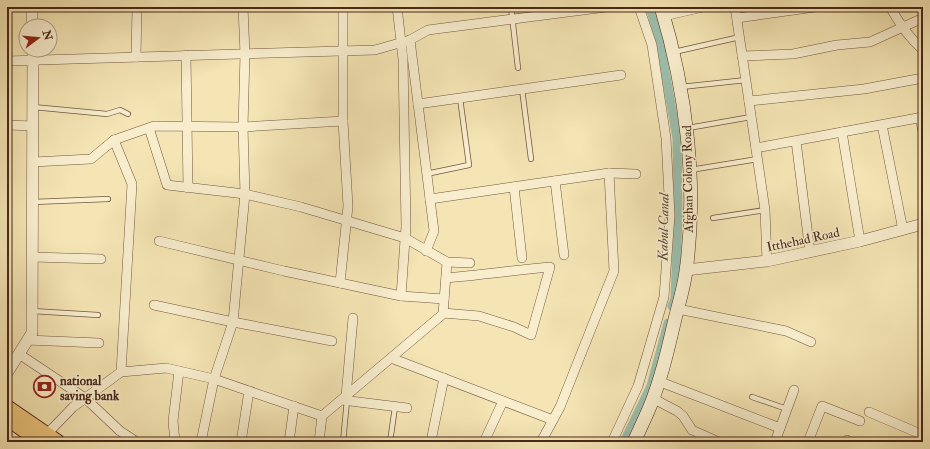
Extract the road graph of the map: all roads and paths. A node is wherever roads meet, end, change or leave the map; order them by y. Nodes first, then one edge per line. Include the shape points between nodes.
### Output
1 (32, 7) edge
2 (136, 7) edge
3 (243, 7) edge
4 (343, 7) edge
5 (397, 7) edge
6 (511, 7) edge
7 (606, 7) edge
8 (639, 7) edge
9 (703, 7) edge
10 (735, 7) edge
11 (815, 7) edge
12 (890, 7) edge
13 (662, 12) edge
14 (32, 18) edge
15 (737, 18) junction
16 (923, 18) edge
17 (512, 19) junction
18 (903, 27) junction
19 (740, 37) junction
20 (406, 41) junction
21 (923, 50) edge
22 (343, 51) junction
23 (673, 52) junction
24 (245, 54) junction
25 (58, 55) edge
26 (186, 56) junction
27 (742, 56) junction
28 (136, 57) junction
29 (20, 58) edge
30 (33, 58) edge
31 (7, 61) edge
32 (518, 68) dead end
33 (621, 75) dead end
34 (923, 78) edge
35 (746, 80) junction
36 (679, 87) junction
37 (522, 89) junction
38 (460, 98) junction
39 (749, 101) junction
40 (418, 104) junction
41 (33, 107) junction
42 (128, 114) dead end
43 (752, 117) junction
44 (921, 117) edge
45 (343, 121) junction
46 (7, 125) edge
47 (882, 125) junction
48 (33, 126) junction
49 (186, 126) junction
50 (243, 127) junction
51 (149, 128) junction
52 (687, 128) junction
53 (842, 132) junction
54 (923, 132) edge
55 (114, 140) junction
56 (796, 141) junction
57 (756, 148) junction
58 (531, 159) dead end
59 (758, 159) junction
60 (33, 162) junction
61 (689, 170) junction
62 (610, 173) junction
63 (426, 174) junction
64 (636, 174) dead end
65 (555, 181) junction
66 (514, 187) junction
67 (188, 188) junction
68 (245, 194) junction
69 (108, 199) dead end
70 (430, 199) junction
71 (33, 202) junction
72 (765, 210) junction
73 (713, 218) dead end
74 (347, 221) junction
75 (923, 224) edge
76 (903, 230) junction
77 (405, 238) junction
78 (159, 241) dead end
79 (860, 241) junction
80 (426, 251) junction
81 (810, 252) junction
82 (564, 255) dead end
83 (32, 257) junction
84 (522, 258) dead end
85 (102, 259) dead end
86 (238, 259) junction
87 (447, 262) junction
88 (767, 262) junction
89 (470, 263) dead end
90 (686, 270) junction
91 (446, 278) junction
92 (340, 283) junction
93 (400, 296) junction
94 (444, 300) junction
95 (154, 305) dead end
96 (678, 310) junction
97 (32, 311) junction
98 (443, 313) junction
99 (98, 315) dead end
100 (353, 318) dead end
101 (233, 322) junction
102 (27, 340) junction
103 (332, 341) dead end
104 (811, 342) dead end
105 (99, 343) dead end
106 (19, 354) junction
107 (391, 358) junction
108 (179, 371) junction
109 (121, 372) junction
110 (7, 373) edge
111 (444, 378) junction
112 (214, 379) junction
113 (658, 381) junction
114 (794, 390) dead end
115 (249, 391) junction
116 (752, 397) dead end
117 (85, 398) junction
118 (345, 398) junction
119 (652, 398) junction
120 (504, 401) junction
121 (294, 406) junction
122 (395, 406) junction
123 (7, 407) edge
124 (407, 408) dead end
125 (787, 409) junction
126 (869, 412) dead end
127 (322, 416) junction
128 (7, 418) edge
129 (553, 420) junction
130 (860, 421) dead end
131 (28, 428) junction
132 (780, 428) junction
133 (923, 435) edge
134 (432, 436) dead end
135 (48, 439) edge
136 (137, 442) edge
137 (174, 442) edge
138 (201, 442) edge
139 (241, 442) edge
140 (289, 442) edge
141 (319, 442) edge
142 (343, 442) edge
143 (390, 442) edge
144 (484, 442) edge
145 (541, 442) edge
146 (612, 442) edge
147 (634, 442) edge
148 (719, 442) edge
149 (775, 442) edge
150 (808, 442) edge

1 - 14 street
2 - 28 street
3 - 24 street
4 - 22 street
5 - 20 street
6 - 17 lane
7 - 17 street
8 - 146 street via 652,45 666,138 670,215 664,297 638,386
9 - 13 street
10 - 15 street
11 - 15 street
12 - 18 street
13 - 23 main road, Afghan Colony Road
15 - 19 street
16 - 18 street
17 - 20 street via 428,30
17 - 32 lane
18 - 21 street
18 - 27 street via 870,42 837,45 793,54
19 - 23 lane
19 - 27 street
20 - 22 street via 375,50
20 - 40 street
20 - 77 street via 403,58
22 - 24 street
22 - 45 street
23 - 36 main road, Afghan Colony Road
24 - 26 street
24 - 50 street
25 - 28 street
26 - 28 street
26 - 49 street
27 - 35 street
29 - 31 street
30 - 41 street
33 - 37 street
34 - 39 street via 864,89
35 - 36 lane
35 - 39 street
36 - 52 main road, Afghan Colony Road
37 - 38 street
37 - 58 lane
38 - 40 street
38 - 63 lane via 469,165
39 - 43 street
40 - 63 street
41 - 42 lane via 106,114 120,110
41 - 48 street
43 - 52 lane
43 - 57 street
44 - 47 street
44 - 54 street
45 - 50 street
45 - 74 street
46 - 48 street
47 - 53 street
47 - 76 street
48 - 60 street
49 - 50 street
49 - 51 street
49 - 67 street
50 - 68 street
51 - 55 street
51 - 67 street via 167,185
52 - 61 main road, Afghan Colony Road
53 - 56 street
53 - 79 street
55 - 60 street via 91,159
55 - 109 street via 132,184
56 - 57 street
56 - 81 street
57 - 59 street
59 - 61 lane
59 - 72 street
60 - 71 street
61 - 90 main road, Afghan Colony Road via 690,208
62 - 64 street
62 - 65 street
62 - 129 street via 614,271
63 - 70 street
65 - 66 street
65 - 82 street
66 - 70 street
66 - 84 street
67 - 68 street
68 - 74 street
68 - 86 street
69 - 71 lane
70 - 80 street via 434,231
71 - 83 street
72 - 73 lane
72 - 88 street
74 - 77 street
74 - 92 street
75 - 76 street, Itthehad Road
76 - 79 street, Itthehad Road
77 - 80 street
77 - 93 street
78 - 86 street
79 - 81 street, Itthehad Road
80 - 87 street
81 - 88 street, Itthehad Road
83 - 85 street
83 - 97 street
86 - 92 street
86 - 101 street
87 - 89 street
87 - 91 street
88 - 90 street, Itthehad Road
90 - 96 main road, Afghan Colony Road
91 - 94 street
91 - 98 street via 550,267 531,335 479,316
92 - 93 street
93 - 94 street
94 - 98 street
95 - 101 street
96 - 104 street via 786,331
96 - 113 main road, Afghan Colony Road
97 - 99 lane
97 - 102 street via 32,333
98 - 107 street
100 - 118 street
101 - 103 street
101 - 112 street
102 - 105 street
102 - 106 street
106 - 110 street
106 - 117 street
107 - 111 street
107 - 118 street
108 - 109 street via 166,368
108 - 112 street
108 - 137 street via 173,421
109 - 117 street
111 - 120 street
111 - 134 street
112 - 115 street
112 - 138 street
113 - 119 main road, Afghan Colony Road
113 - 132 street
114 - 125 street
115 - 121 street
115 - 139 street
116 - 125 lane
117 - 135 street via 73,407
117 - 136 street via 120,431
118 - 122 street
118 - 127 street
118 - 142 lane
119 - 147 main road, Afghan Colony Road
119 - 148 street via 677,411 692,430
120 - 129 street
120 - 144 street
121 - 127 street
121 - 140 street
122 - 124 street
122 - 143 lane
123 - 131 main road
125 - 132 street
126 - 133 street
127 - 141 street
128 - 131 main road
129 - 145 street
130 - 150 street via 822,406
131 - 135 main road
132 - 149 street

